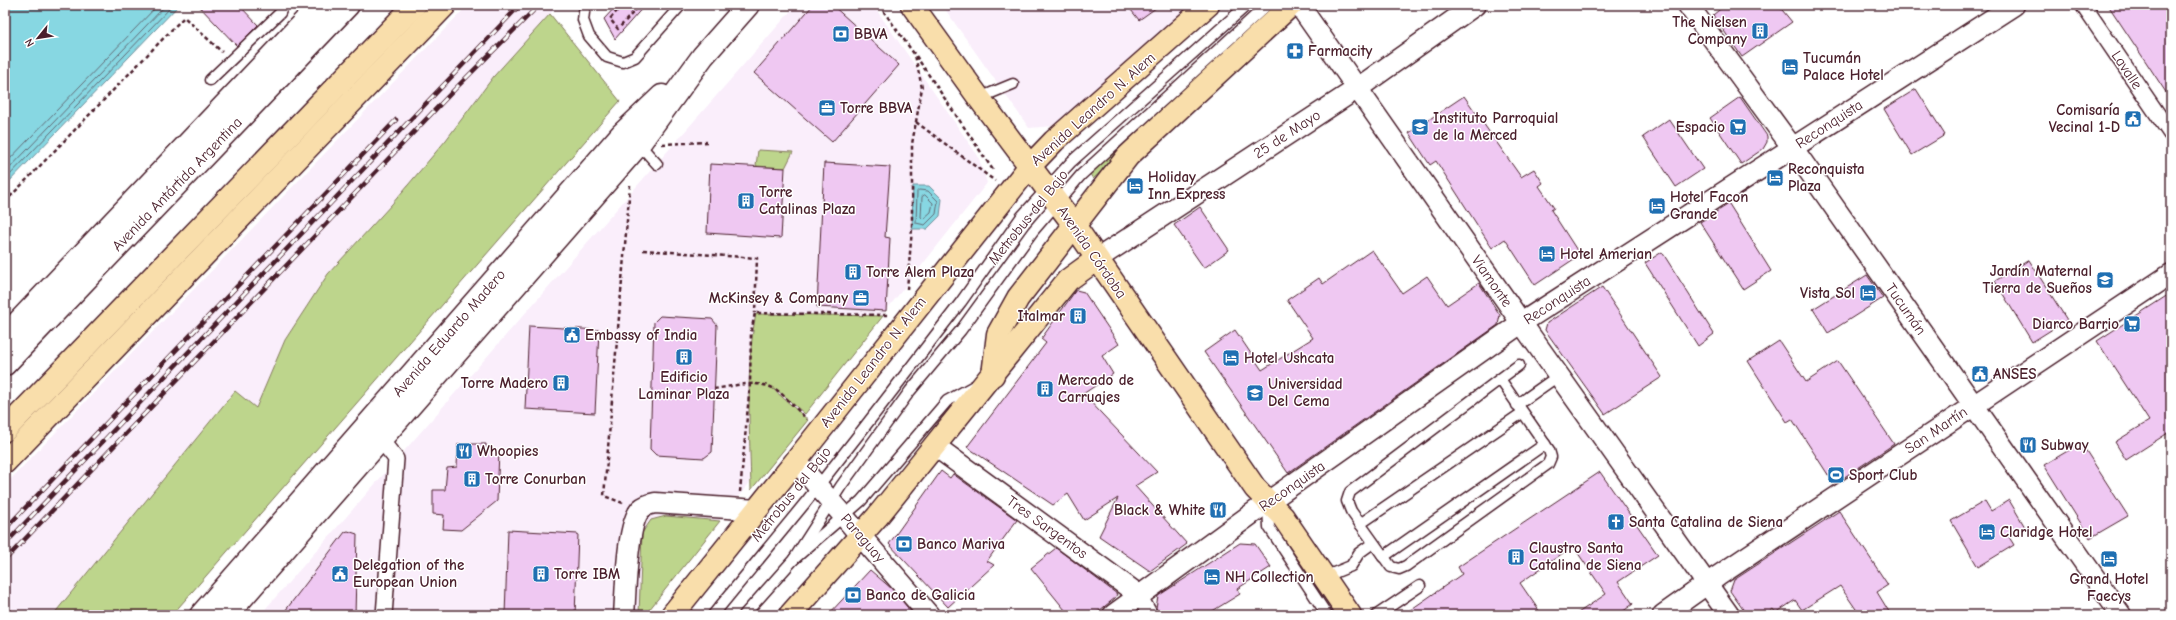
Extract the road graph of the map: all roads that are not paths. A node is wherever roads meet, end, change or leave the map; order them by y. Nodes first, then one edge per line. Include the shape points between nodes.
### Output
1 (283, 5) edge
2 (320, 5) edge
3 (348, 5) edge
4 (415, 5) edge
5 (445, 5) edge
6 (585, 5) edge
7 (681, 5) edge
8 (748, 5) edge
9 (912, 5) edge
10 (1208, 5) edge
11 (1248, 5) edge
12 (1267, 5) edge
13 (1291, 5) edge
14 (1300, 5) edge
15 (1475, 5) edge
16 (1688, 5) edge
17 (2014, 5) edge
18 (2083, 5) edge
19 (704, 56) junction
20 (210, 80) dead end
21 (1013, 84) dead end
22 (1358, 88) junction
23 (979, 98) junction
24 (2171, 134) edge
25 (639, 144) junction
26 (1792, 147) junction
27 (658, 164) dead end
28 (1029, 167) junction
29 (1051, 195) junction
30 (1074, 225) junction
31 (1097, 259) junction
32 (2171, 274) edge
33 (1521, 323) junction
34 (5, 336) edge
35 (5, 364) edge
36 (1519, 366) dead end
37 (994, 375) junction
38 (1558, 376) junction
39 (1500, 379) junction
40 (1974, 405) junction
41 (1519, 409) junction
42 (5, 430) edge
43 (381, 440) junction
44 (1545, 444) junction
45 (935, 446) junction
46 (796, 461) junction
47 (5, 462) edge
48 (818, 486) junction
49 (1268, 502) junction
50 (747, 509) junction
51 (837, 509) junction
52 (1360, 524) junction
53 (861, 537) junction
54 (1373, 543) junction
55 (1383, 557) junction
56 (794, 559) junction
57 (1324, 577) junction
58 (1707, 584) junction
59 (1420, 586) dead end
60 (1139, 595) junction
61 (200, 615) edge
62 (227, 615) edge
63 (384, 615) edge
64 (624, 615) edge
65 (672, 615) edge
66 (713, 615) edge
67 (744, 615) edge
68 (790, 615) edge
69 (929, 615) edge
70 (1113, 615) edge
71 (1150, 615) edge
72 (1327, 615) edge
73 (1350, 615) edge
74 (1377, 615) edge
75 (1663, 615) edge
76 (1728, 615) edge
77 (2121, 615) edge

1 - 20 lane via 280,13
2 - 34 main road, Avenida Antártida Argentina
3 - 35 main road, Avenida Antártida Argentina
4 - 42 main road
5 - 47 main road
6 - 7 lane via 584,20 589,36 607,57 623,62 635,57
8 - 19 main road, Avenida Eduardo Madero
9 - 23 main road, Avenida Córdoba
10 - 28 main road, Avenida Leandro N. Alem via 1054,141
11 - 29 lane, Metrobus del Bajo via 1071,162
12 - 29 lane, Metrobus del Bajo via 1081,175
13 - 30 main road via 1128,156
14 - 22 street, Viamonte
15 - 22 street, 25 de Mayo
16 - 26 street, Tucumán
17 - 26 street, Reconquista
18 - 24 street, Lavalle
19 - 25 main road, Avenida Eduardo Madero
19 - 61 main road, Avenida Eduardo Madero via 622,134
21 - 23 lane
22 - 31 street, 25 de Mayo
22 - 33 street, Viamonte
23 - 28 main road, Avenida Córdoba
25 - 27 lane
25 - 43 main road, Avenida Eduardo Madero
26 - 33 street, Reconquista
26 - 40 street, Tucumán
28 - 29 main road, Avenida Córdoba
28 - 46 main road, Avenida Leandro N. Alem
29 - 30 main road, Avenida Córdoba
29 - 48 lane, Metrobus del Bajo via 1022,216 960,302
29 - 51 lane, Metrobus del Bajo via 1033,231 962,330 910,391
30 - 31 main road, Avenida Córdoba
30 - 37 main road via 1018,298 998,334
31 - 37 main road via 1068,280
31 - 49 main road, Avenida Córdoba via 1255,488
32 - 40 street, San Martín
33 - 38 street, Viamonte
33 - 49 street, Reconquista
36 - 39 lane
37 - 45 main road
37 - 51 lane, Metrobus del Bajo via 947,401 861,501
38 - 41 lane
38 - 58 street, Viamonte
39 - 41 lane
39 - 52 lane via 1350,492 1347,501
40 - 58 street, San Martín
40 - 77 street, Tucumán
41 - 44 lane
41 - 52 lane
43 - 62 main road, Avenida Eduardo Madero
43 - 63 street via 396,459
44 - 55 lane
44 - 55 lane via 1551,457 1548,464 1406,566 1399,569 1391,567
45 - 53 main road
45 - 60 street, Tres Sargentos
46 - 48 street, Paraguay
46 - 50 main road, Avenida Leandro N. Alem
48 - 51 street, Paraguay
48 - 66 lane, Metrobus del Bajo
49 - 57 main road, Avenida Córdoba via 1283,517
49 - 60 street, Reconquista
49 - 72 lane via 1269,527
50 - 64 street via 655,503 640,510 631,529
50 - 65 main road, Avenida Leandro N. Alem
51 - 53 street, Paraguay
51 - 56 lane, Metrobus del Bajo
51 - 56 lane, Metrobus del Bajo
52 - 54 lane
53 - 68 main road
53 - 69 street, Paraguay
54 - 55 lane
54 - 57 lane via 1359,553 1351,566
56 - 67 lane, Metrobus del Bajo
57 - 73 main road, Avenida Córdoba
58 - 75 street, San Martín
58 - 76 street, Viamonte
59 - 74 lane
60 - 70 street, Reconquista
60 - 71 street, Tres Sargentos

